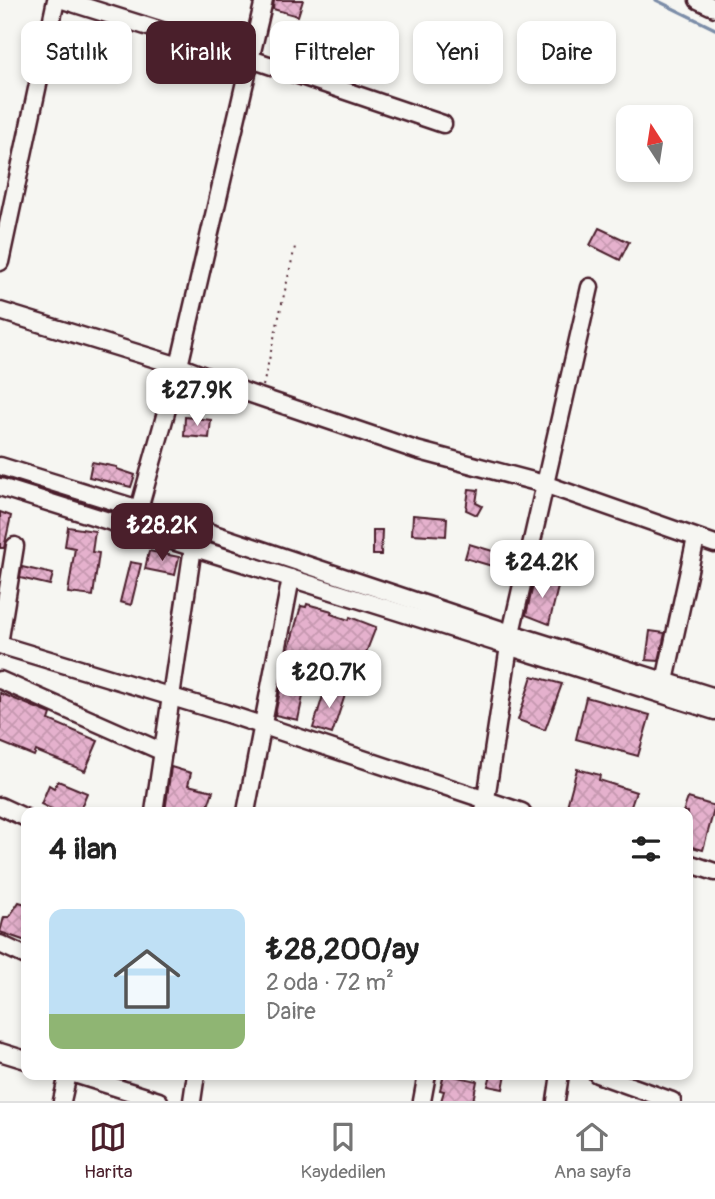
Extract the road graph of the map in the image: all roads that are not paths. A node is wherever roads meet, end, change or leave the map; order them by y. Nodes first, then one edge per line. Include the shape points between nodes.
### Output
1 (56, 0) edge
2 (63, 0) edge
3 (264, 0) edge
4 (698, 0) edge
5 (715, 8) edge
6 (146, 26) edge
7 (256, 36) edge
8 (256, 61) edge
9 (245, 84) edge
10 (443, 124) dead end
11 (0, 262) edge
12 (590, 287) dead end
13 (0, 311) edge
14 (179, 366) junction
15 (0, 466) edge
16 (544, 484) junction
17 (0, 486) edge
18 (139, 509) junction
19 (696, 538) junction
20 (715, 544) edge
21 (15, 546) dead end
22 (193, 547) junction
23 (291, 578) junction
24 (0, 638) edge
25 (510, 639) junction
26 (0, 645) edge
27 (0, 680) edge
28 (665, 681) junction
29 (171, 697) junction
30 (715, 697) edge
31 (715, 711) edge
32 (263, 726) junction
33 (163, 752) junction
34 (0, 806) edge
35 (485, 806) edge
36 (155, 807) edge
37 (247, 807) edge
38 (21, 816) edge
39 (693, 865) edge
40 (715, 872) edge
41 (0, 944) edge
42 (21, 954) edge
43 (0, 1052) edge
44 (21, 1058) edge
45 (67, 1080) edge
46 (93, 1080) edge
47 (195, 1080) edge
48 (427, 1080) edge
49 (560, 1080) edge
50 (624, 1080) edge
51 (62, 1101) edge
52 (159, 1101) edge
53 (192, 1101) edge
54 (422, 1101) edge
55 (556, 1101) edge
56 (672, 1101) edge

1 - 11 street
2 - 6 street
3 - 7 street
4 - 5 street
8 - 10 street
9 - 14 street
12 - 16 street
13 - 14 street
14 - 16 street via 416,450
14 - 18 street
15 - 18 street
16 - 19 street
16 - 25 street
17 - 22 street
18 - 25 street
19 - 20 street
19 - 28 street
21 - 24 street
22 - 23 street
22 - 29 street
23 - 25 street
23 - 32 street
25 - 28 street
25 - 31 street
25 - 35 street
26 - 29 street
27 - 33 street
28 - 30 street
29 - 32 street
29 - 33 street
32 - 35 street
32 - 37 street
33 - 36 street
34 - 38 street
39 - 40 street
41 - 42 street
43 - 44 street
45 - 51 street
46 - 52 street
47 - 53 street
48 - 54 street
49 - 55 street
50 - 56 street

